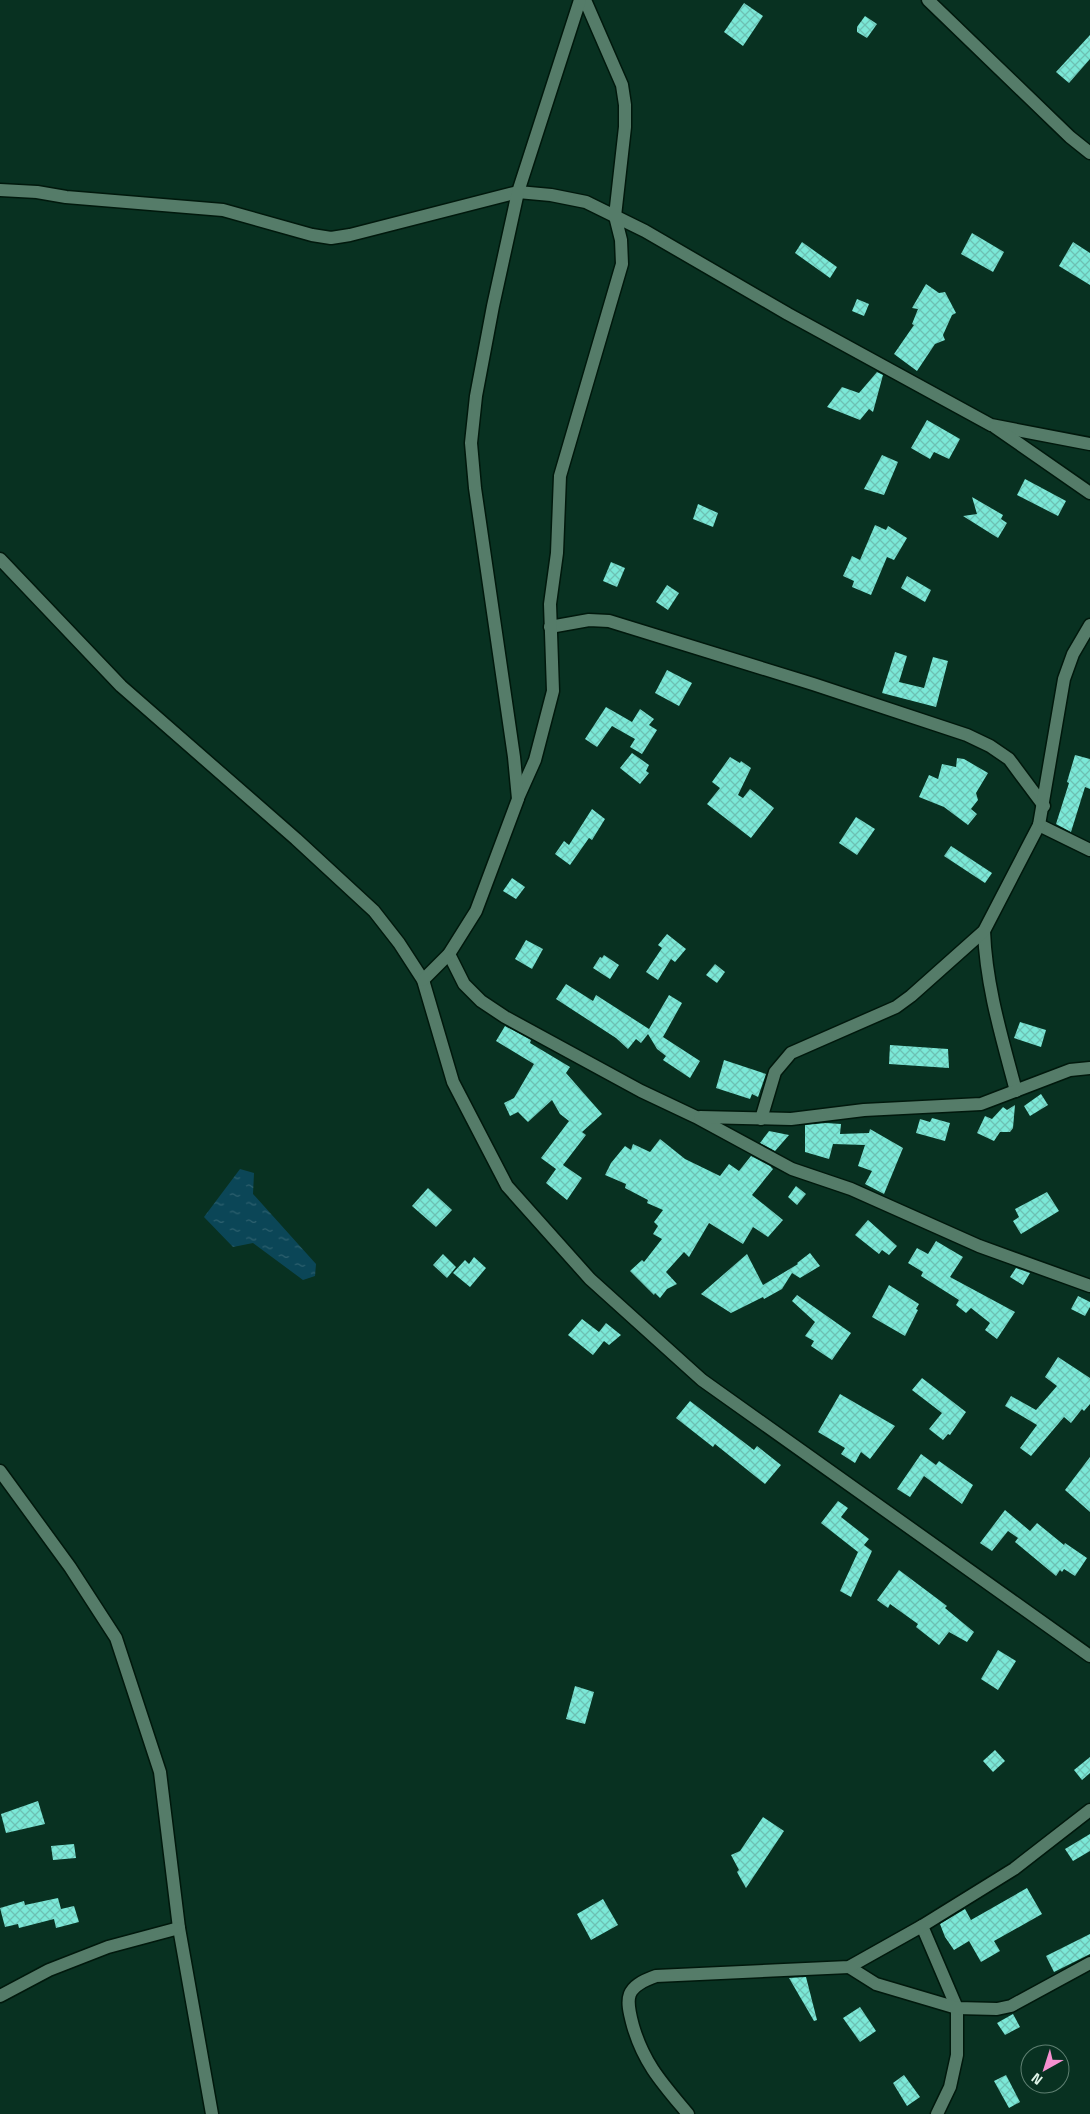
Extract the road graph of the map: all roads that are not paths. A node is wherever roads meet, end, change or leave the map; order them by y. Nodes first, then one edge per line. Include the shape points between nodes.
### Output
1 (580, 0) edge
2 (586, 0) edge
3 (928, 0) edge
4 (1090, 153) edge
5 (0, 190) edge
6 (518, 192) junction
7 (615, 216) junction
8 (991, 425) junction
9 (1090, 444) edge
10 (1090, 493) edge
11 (0, 559) edge
12 (1090, 625) edge
13 (550, 627) junction
14 (518, 799) junction
15 (1044, 806) junction
16 (1039, 826) junction
17 (1090, 850) edge
18 (984, 932) junction
19 (449, 954) junction
20 (423, 980) junction
21 (1090, 1068) edge
22 (1016, 1091) junction
23 (696, 1117) junction
24 (761, 1119) junction
25 (1090, 1286) edge
26 (0, 1471) edge
27 (1090, 1656) edge
28 (1090, 1810) edge
29 (922, 1926) junction
30 (179, 1928) junction
31 (1090, 1963) edge
32 (849, 1967) junction
33 (0, 1996) edge
34 (957, 2008) junction
35 (212, 2114) edge
36 (688, 2114) edge
37 (937, 2114) edge

1 - 6 street
2 - 7 street via 622,85 625,105
3 - 4 street
5 - 6 street via 223,210 331,238
6 - 7 street via 586,202
6 - 14 street via 476,396 470,443
7 - 8 street
7 - 13 street via 622,264 560,476
8 - 9 street
8 - 10 street
11 - 20 street via 122,686 374,911
12 - 15 street via 1073,654 1064,679
13 - 14 street via 553,691 550,708 535,760
13 - 15 street via 589,620 608,621 967,736 1009,759
14 - 19 street via 476,911
15 - 16 street
16 - 17 street
16 - 18 street
18 - 22 street via 993,1006
18 - 24 street via 896,1007 791,1053 775,1072
19 - 20 street
19 - 23 street via 464,984 481,1001 505,1017 640,1091
20 - 27 street via 453,1082 507,1186 590,1279 702,1380
21 - 22 street via 1070,1070
22 - 24 street via 981,1104
23 - 24 street
23 - 25 street via 792,1169 850,1189 979,1246
26 - 30 street via 70,1567 116,1638 160,1772
28 - 29 street via 1014,1869
29 - 32 street
29 - 34 street
30 - 33 street via 108,1947 49,1970
30 - 35 street
31 - 34 street via 1011,2006
32 - 34 street via 876,1984
32 - 36 street via 656,1976 640,1981 627,2004 638,2044 655,2074
34 - 37 street via 958,2055 950,2087

